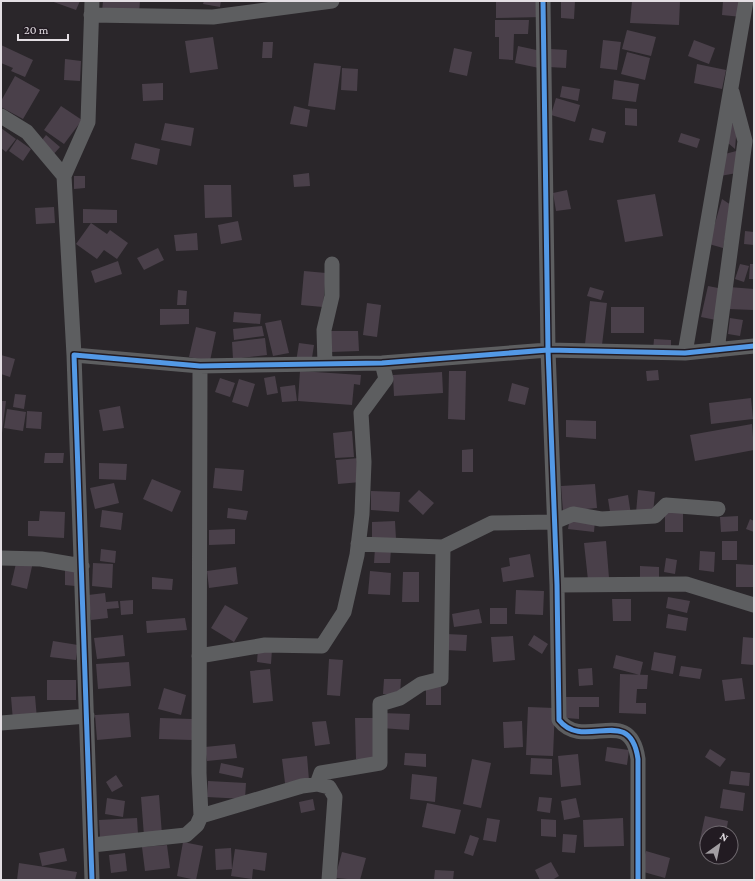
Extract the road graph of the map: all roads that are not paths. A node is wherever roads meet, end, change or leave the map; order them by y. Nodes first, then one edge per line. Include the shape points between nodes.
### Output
1 (332, 1) edge
2 (544, 1) edge
3 (746, 1) edge
4 (299, 3) edge
5 (91, 8) edge
6 (731, 87) junction
7 (1, 116) edge
8 (64, 176) junction
9 (332, 264) dead end
10 (754, 346) edge
11 (548, 350) junction
12 (718, 350) junction
13 (685, 353) junction
14 (74, 355) junction
15 (382, 363) junction
16 (325, 364) junction
17 (200, 366) junction
18 (718, 509) dead end
19 (554, 522) junction
20 (358, 544) junction
21 (443, 547) junction
22 (1, 558) edge
23 (82, 566) junction
24 (557, 585) junction
25 (754, 605) edge
26 (199, 656) junction
27 (87, 716) junction
28 (1, 723) edge
29 (318, 784) junction
30 (201, 816) junction
31 (92, 845) junction
32 (92, 880) edge
33 (329, 880) edge
34 (638, 880) edge

1 - 4 street
2 - 11 street
3 - 6 street
4 - 5 street via 213,17
5 - 8 street via 88,122
6 - 12 street via 745,141
6 - 13 street
7 - 8 street via 27,132
8 - 14 street
9 - 16 street via 332,296 324,330
10 - 12 street
11 - 13 street
11 - 15 street
11 - 19 street
12 - 13 street
14 - 17 street
14 - 23 street
15 - 16 street
15 - 20 street via 386,380 361,414 364,462
16 - 17 street
17 - 26 street
18 - 19 street via 666,505 655,516 601,519 573,514
19 - 21 street via 492,522
19 - 24 street
20 - 21 street
20 - 26 street via 344,612 322,646 266,645
21 - 29 street via 441,679 421,684 400,698 380,704 380,763 321,773
22 - 23 street via 41,559
23 - 27 street
24 - 25 street via 686,584
24 - 34 street via 559,720 575,732 619,730 632,738 637,749
26 - 30 street
27 - 28 street
27 - 31 street
29 - 30 street via 286,790
29 - 33 street via 329,787 335,796
30 - 31 street via 197,825 186,834
31 - 32 street

